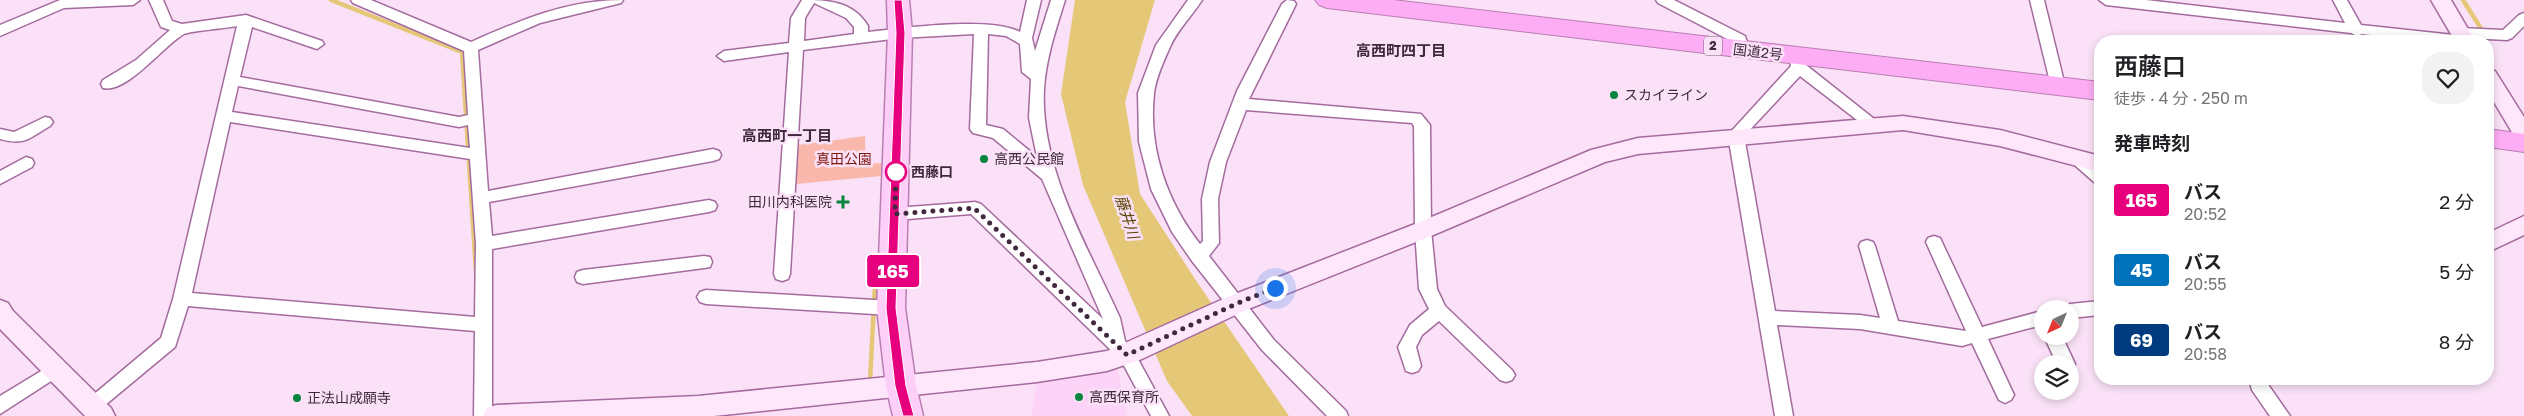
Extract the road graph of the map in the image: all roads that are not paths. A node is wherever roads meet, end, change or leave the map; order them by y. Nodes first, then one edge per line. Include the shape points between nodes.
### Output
1 (134, 0) edge
2 (156, 0) edge
3 (358, 0) edge
4 (616, 0) edge
5 (809, 0) edge
6 (819, 0) edge
7 (898, 0) edge
8 (1034, 0) edge
9 (1058, 0) edge
10 (1195, 0) edge
11 (1327, 0) edge
12 (1663, 0) edge
13 (2037, 0) edge
14 (2106, 0) edge
15 (2340, 0) edge
16 (2441, 0) edge
17 (63, 2) edge
18 (1288, 4) dead end
19 (2524, 18) edge
20 (246, 20) junction
21 (180, 29) junction
22 (981, 29) junction
23 (0, 30) edge
24 (2356, 31) junction
25 (900, 33) junction
26 (2409, 35) edge
27 (2460, 35) edge
28 (2494, 36) edge
29 (861, 37) junction
30 (1022, 39) junction
31 (317, 44) dead end
32 (797, 46) junction
33 (471, 48) junction
34 (1742, 49) junction
35 (724, 56) dead end
36 (1798, 62) junction
37 (1039, 77) junction
38 (231, 80) junction
39 (108, 84) dead end
40 (2058, 86) junction
41 (2494, 86) edge
42 (2094, 91) edge
43 (1242, 104) junction
44 (224, 116) junction
45 (476, 118) junction
46 (46, 122) dead end
47 (1875, 126) junction
48 (0, 134) edge
49 (2524, 134) edge
50 (1738, 139) junction
51 (2494, 139) edge
52 (2524, 142) edge
53 (471, 153) junction
54 (713, 156) dead end
55 (2075, 156) junction
56 (26, 162) dead end
57 (2094, 162) edge
58 (1043, 168) junction
59 (2094, 173) edge
60 (0, 178) edge
61 (481, 198) junction
62 (709, 206) dead end
63 (895, 214) junction
64 (2524, 225) edge
65 (1424, 230) junction
66 (2494, 240) edge
67 (1934, 242) dead end
68 (484, 244) junction
69 (1867, 246) dead end
70 (1198, 256) junction
71 (704, 262) dead end
72 (782, 274) dead end
73 (583, 277) dead end
74 (706, 297) dead end
75 (182, 298) junction
76 (1233, 305) junction
77 (891, 308) junction
78 (2094, 309) edge
79 (2079, 310) edge
80 (1439, 311) junction
81 (1, 315) edge
82 (1766, 318) junction
83 (2034, 320) edge
84 (484, 325) junction
85 (1891, 326) junction
86 (1978, 336) junction
87 (1126, 350) junction
88 (1412, 366) dead end
89 (56, 369) junction
90 (1506, 375) dead end
91 (2258, 385) edge
92 (901, 386) junction
93 (2005, 395) dead end
94 (0, 406) edge
95 (97, 413) edge
96 (484, 416) edge
97 (496, 416) edge
98 (908, 416) edge
99 (1160, 416) edge
100 (1339, 416) edge
101 (1784, 416) edge
102 (2281, 416) edge

1 - 17 street
2 - 21 street via 166,24
3 - 33 street
4 - 33 street via 536,19
5 - 32 street via 798,18
6 - 29 street via 850,15 861,26
7 - 25 main road
8 - 30 street via 1028,35
9 - 37 street via 1043,46
10 - 70 street via 1163,45 1146,93 1147,142 1159,189 1178,228
11 - 34 highway, 国道2号 / 2
12 - 34 street via 1740,39
13 - 40 street
14 - 24 street
15 - 24 street
16 - 27 street
17 - 23 street
18 - 43 street via 1245,91
19 - 28 street via 2506,35
20 - 21 street
20 - 31 street
20 - 38 street
21 - 39 street via 141,64
22 - 25 street
22 - 30 street via 1009,32
22 - 58 street via 978,129 998,133
24 - 26 street
25 - 29 street
25 - 63 main road
29 - 32 street
30 - 37 street via 1028,42 1029,72
32 - 35 street
32 - 72 street
33 - 45 street
34 - 36 highway, 国道2号 / 2
36 - 40 highway, 国道2号 / 2
36 - 47 street via 1828,92
36 - 50 street via 1736,135
37 - 58 street via 1037,118
38 - 44 street
38 - 45 street via 459,122
40 - 42 highway, 国道2号 / 2
41 - 49 street
43 - 65 street via 1416,118 1422,124
43 - 70 street via 1218,162 1210,199 1211,243
44 - 53 street
44 - 75 street
45 - 53 street
46 - 48 street via 16,138
47 - 50 street
47 - 55 street via 1903,123 2000,138
50 - 65 street via 1619,149
50 - 82 street
51 - 52 highway
53 - 61 street
54 - 61 street
55 - 57 street
55 - 59 street
56 - 60 street
58 - 87 street
61 - 68 street
62 - 68 street
63 - 77 main road
63 - 87 street via 974,208
64 - 66 street
65 - 76 street
65 - 80 street via 1428,289
67 - 86 street
68 - 84 street
69 - 85 street
70 - 76 street
71 - 73 street
74 - 77 street
75 - 84 street
75 - 95 street via 169,342
76 - 87 street
76 - 100 street
77 - 92 main road
78 - 79 street
80 - 88 street via 1416,330 1407,347
80 - 90 street
81 - 89 street
82 - 85 street
82 - 101 street
83 - 86 street
84 - 96 street
85 - 86 street via 1962,339
86 - 93 street
87 - 92 street via 1107,361
87 - 99 street
89 - 94 street
89 - 95 street
91 - 102 street
92 - 97 street via 698,407
92 - 98 main road

